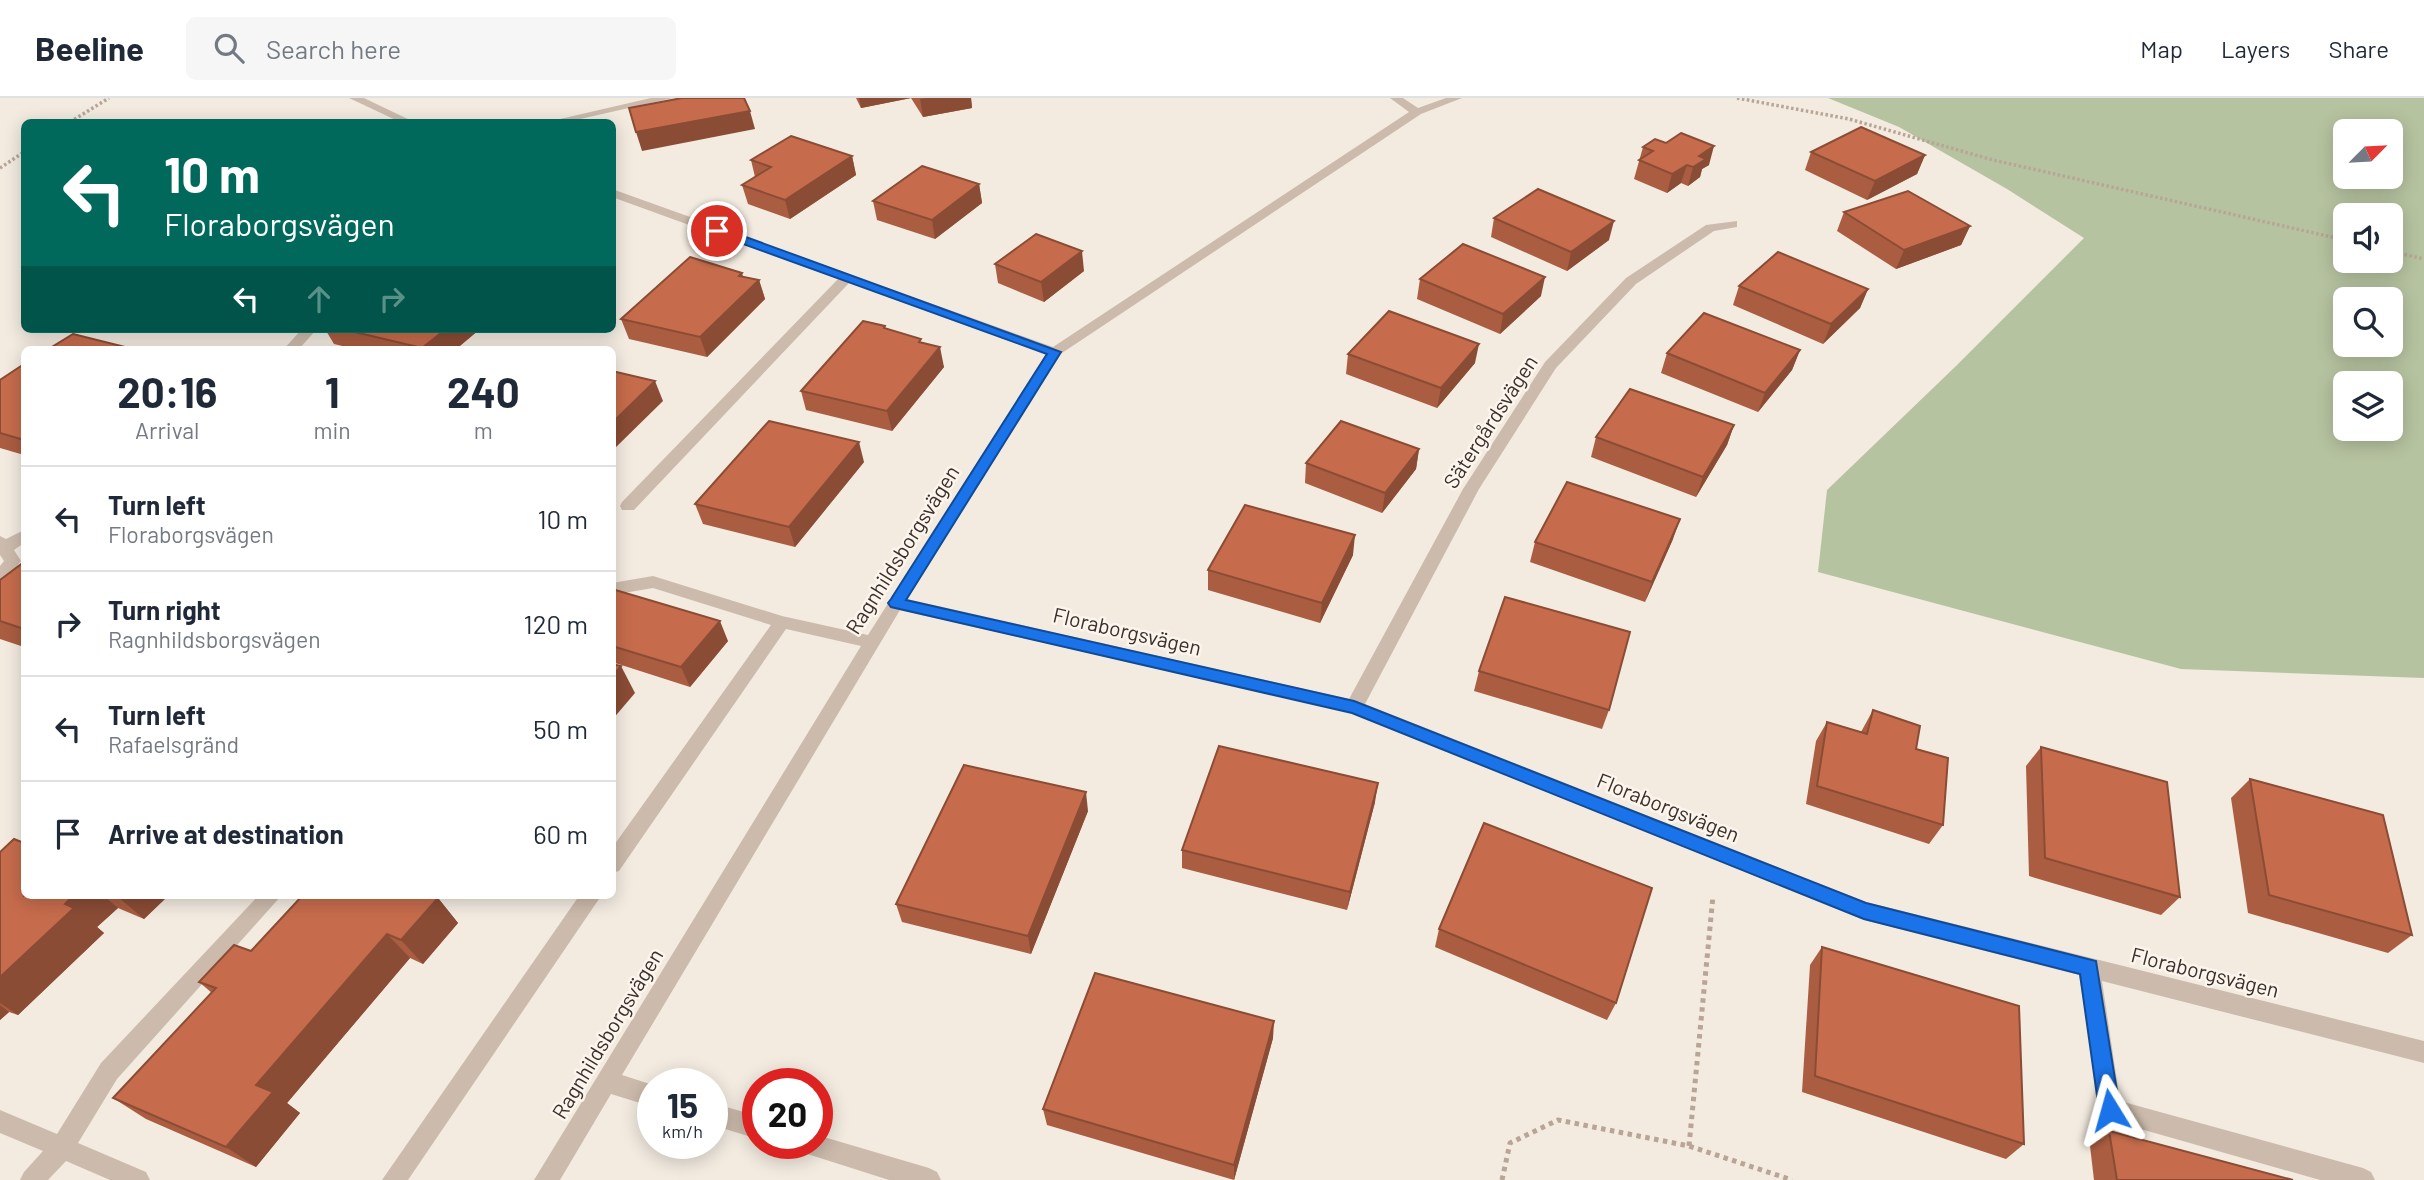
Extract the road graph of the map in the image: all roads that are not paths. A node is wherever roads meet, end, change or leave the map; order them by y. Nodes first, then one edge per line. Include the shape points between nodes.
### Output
1 (355, 98) edge
2 (667, 98) edge
3 (1396, 98) edge
4 (1456, 98) edge
5 (1417, 113) junction
6 (401, 119) edge
7 (567, 119) edge
8 (616, 195) edge
9 (1732, 224) dead end
10 (847, 277) junction
11 (306, 333) edge
12 (294, 346) edge
13 (1054, 352) junction
14 (628, 506) dead end
15 (21, 537) edge
16 (2, 545) edge
17 (0, 577) edge
18 (616, 588) edge
19 (896, 603) junction
20 (782, 622) junction
21 (872, 642) junction
22 (1354, 707) junction
23 (616, 860) edge
24 (268, 899) edge
25 (589, 899) edge
26 (2089, 968) junction
27 (2424, 1052) edge
28 (605, 1082) junction
29 (637, 1091) edge
30 (0, 1121) edge
31 (61, 1149) junction
32 (833, 1151) edge
33 (32, 1180) edge
34 (138, 1180) edge
35 (394, 1180) edge
36 (546, 1180) edge
37 (929, 1180) edge
38 (2363, 1180) edge

1 - 6 street
2 - 7 street
3 - 5 street
4 - 5 street, Ragnhildsborgsvägen
5 - 13 street, Ragnhildsborgsvägen
8 - 10 street
9 - 22 street, Sätergårdsvägen via 1710,228 1631,281 1550,365 1471,489
10 - 13 street
10 - 14 street
11 - 12 street
13 - 19 street, Ragnhildsborgsvägen
15 - 16 street
16 - 17 street via 13,561
18 - 20 street via 653,582
19 - 21 street, Ragnhildsborgsvägen
19 - 22 street, Floraborgsvägen
20 - 21 street
20 - 23 street
21 - 28 street, Ragnhildsborgsvägen
22 - 26 street, Floraborgsvägen via 1864,911
24 - 31 street via 109,1070
25 - 35 street
26 - 27 street, Floraborgsvägen
26 - 38 street via 2110,1110
28 - 29 street
28 - 36 street, Ragnhildsborgsvägen
30 - 31 street
31 - 33 street
31 - 34 street
32 - 37 street

